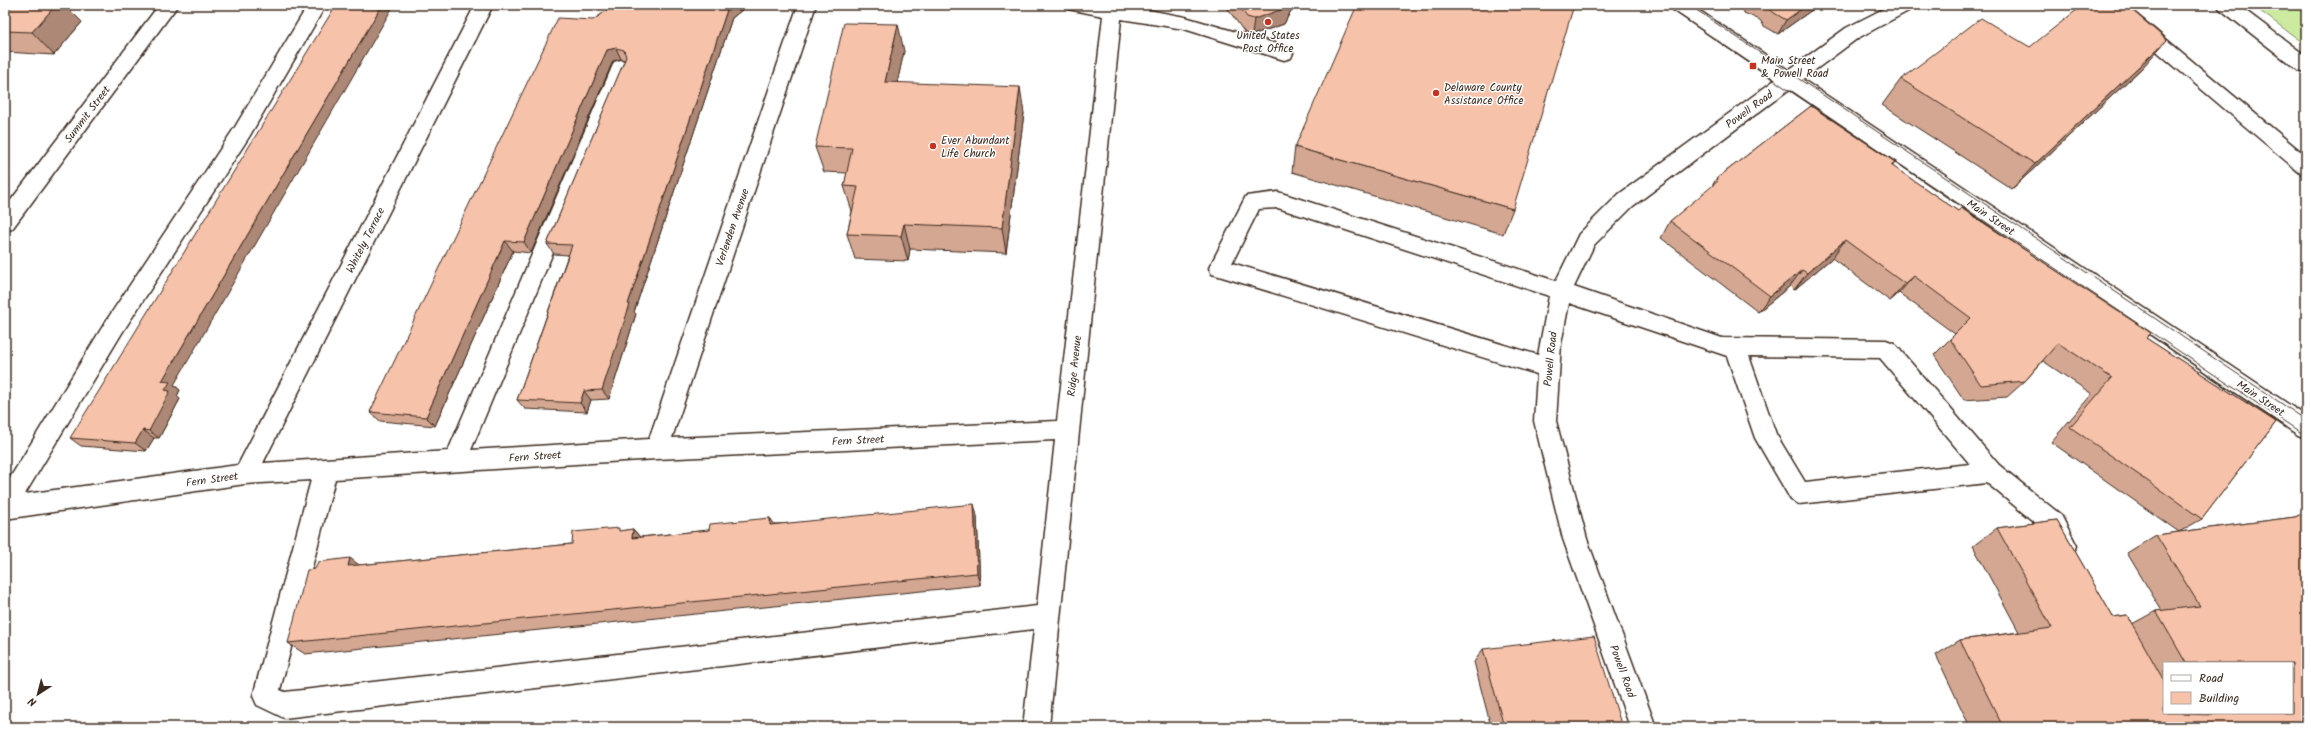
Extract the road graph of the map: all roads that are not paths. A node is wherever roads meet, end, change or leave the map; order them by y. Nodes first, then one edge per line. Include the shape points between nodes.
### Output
1 (169, 5) edge
2 (318, 5) edge
3 (484, 5) edge
4 (807, 5) edge
5 (1074, 5) edge
6 (1678, 5) edge
7 (1906, 5) edge
8 (2113, 5) edge
9 (2226, 5) edge
10 (1113, 8) edge
11 (1284, 53) dead end
12 (2306, 66) edge
13 (621, 67) edge
14 (1788, 81) junction
15 (2306, 168) edge
16 (5, 223) edge
17 (1561, 291) junction
18 (1736, 347) junction
19 (1549, 368) junction
20 (2306, 428) edge
21 (1067, 430) junction
22 (657, 449) junction
23 (455, 462) junction
24 (326, 469) junction
25 (1991, 472) junction
26 (245, 474) junction
27 (5, 507) edge
28 (2075, 564) edge
29 (1048, 616) junction
30 (1036, 727) edge
31 (1643, 727) edge

1 - 16 street, Summit Street
2 - 27 street via 242,132 114,327
3 - 26 street, Whitely Terrace
4 - 22 street, Verlenden Avenue
5 - 10 street
6 - 14 street, Main Street
7 - 14 street, Powell Road via 1852,33
8 - 15 street
9 - 12 street
10 - 11 street via 1185,23
10 - 21 street, Ridge Avenue
13 - 23 street
14 - 17 street, Powell Road via 1626,200 1586,240
14 - 20 street, Main Street
17 - 18 street via 1722,346
17 - 19 street, Powell Road via 1550,344
17 - 19 street via 1278,200 1253,202 1219,268
18 - 25 street via 1886,349
18 - 25 street via 1766,438 1799,493
19 - 31 street, Powell Road via 1545,421 1575,539
21 - 22 street, Fern Street
21 - 29 street, Ridge Avenue
22 - 23 street, Fern Street
23 - 24 street, Fern Street
24 - 26 street, Fern Street
24 - 29 street via 266,696 284,705
25 - 28 street via 2053,523
26 - 27 street, Fern Street
29 - 30 street, Ridge Avenue

